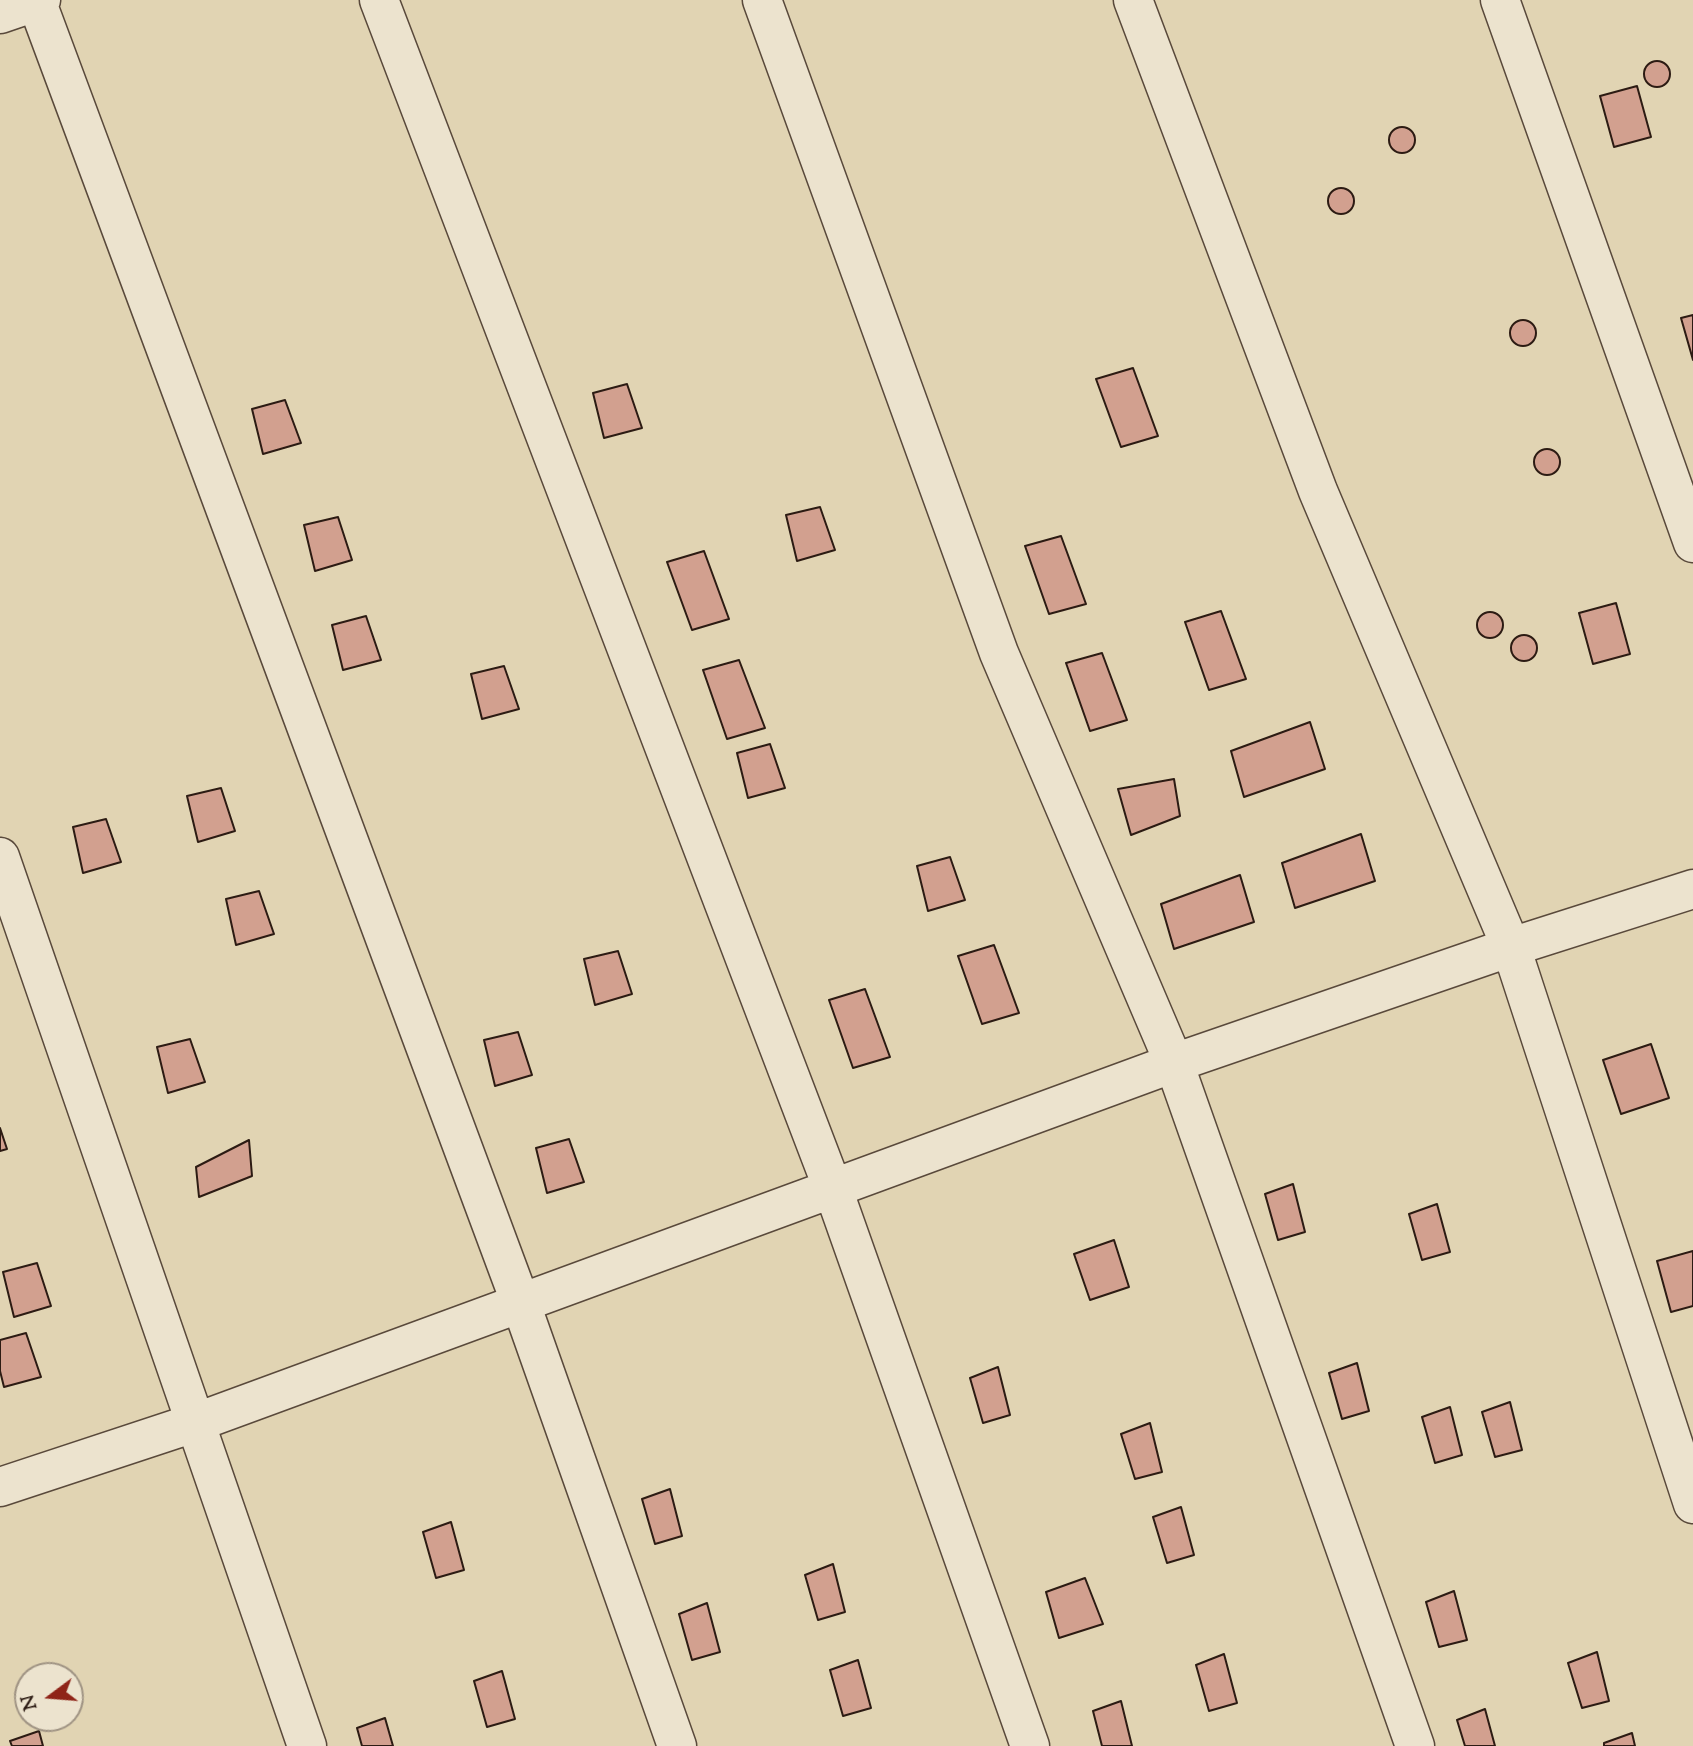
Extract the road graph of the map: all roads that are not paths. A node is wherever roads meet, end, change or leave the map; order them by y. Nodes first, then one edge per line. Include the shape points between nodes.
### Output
1 (38, 0) edge
2 (379, 0) edge
3 (762, 0) edge
4 (1133, 0) edge
5 (1500, 0) edge
6 (0, 14) edge
7 (1693, 542) edge
8 (0, 858) edge
9 (1693, 888) edge
10 (1511, 947) junction
11 (1174, 1063) junction
12 (833, 1189) junction
13 (521, 1304) junction
14 (197, 1423) junction
15 (0, 1487) edge
16 (1693, 1504) edge
17 (307, 1746) edge
18 (677, 1746) edge
19 (1030, 1746) edge
20 (1415, 1746) edge

1 - 6 street
1 - 13 street
2 - 12 street
3 - 11 street via 999,653
4 - 10 street via 1318,491
5 - 7 street
8 - 14 street
9 - 10 street
10 - 11 street
10 - 16 street
11 - 12 street
11 - 20 street
12 - 13 street
12 - 19 street
13 - 14 street
13 - 18 street
14 - 15 street
14 - 17 street

